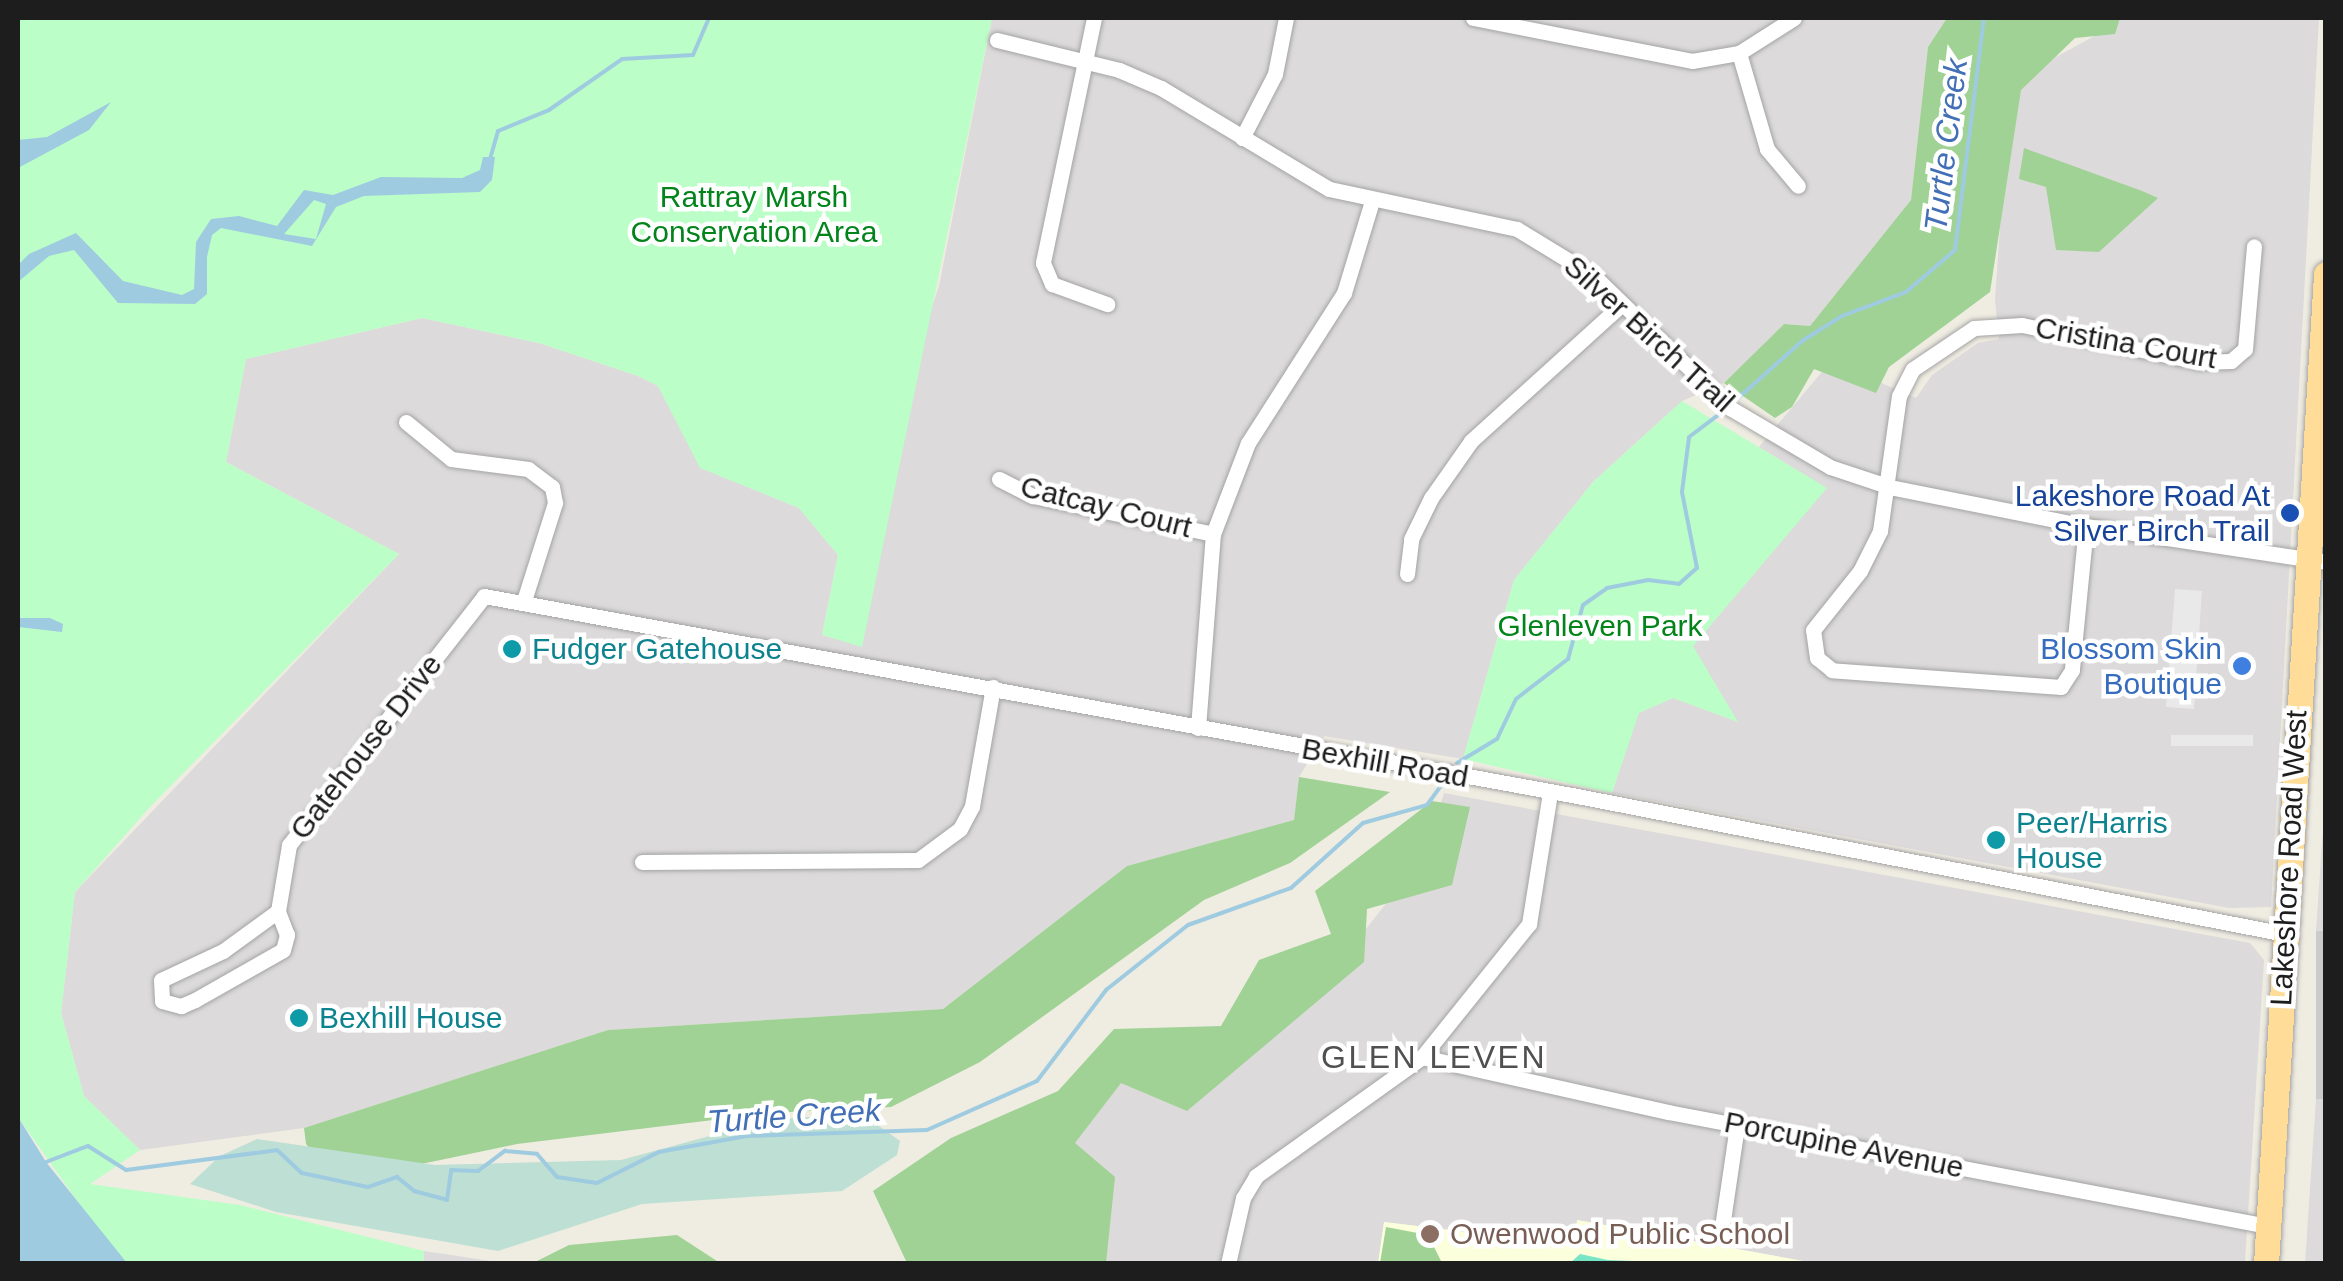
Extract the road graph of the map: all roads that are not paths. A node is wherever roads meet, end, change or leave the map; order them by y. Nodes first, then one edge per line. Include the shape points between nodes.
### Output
1 (1094, 18) edge
2 (1286, 18) edge
3 (1474, 18) edge
4 (1794, 18) edge
5 (996, 40) dead end
6 (1740, 54) junction
7 (1086, 62) junction
8 (1242, 138) junction
9 (1798, 186) dead end
10 (1372, 201) junction
11 (2254, 246) dead end
12 (2326, 274) edge
13 (1108, 304) dead end
14 (1621, 305) junction
15 (406, 422) dead end
16 (999, 479) dead end
17 (1890, 486) junction
18 (2086, 526) junction
19 (1213, 534) junction
20 (2315, 561) edge
21 (1407, 574) dead end
22 (484, 596) joint
23 (524, 601) junction
24 (993, 687) junction
25 (1198, 728) junction
26 (1550, 793) junction
27 (642, 862) dead end
28 (278, 911) junction
29 (2285, 934) junction
30 (1422, 1057) junction
31 (1737, 1125) junction
32 (2268, 1226) junction
33 (1721, 1234) dead end
34 (1228, 1264) edge
35 (2266, 1264) edge

1 - 7 street
2 - 8 street via 1275,74
3 - 6 street via 1692,61
4 - 6 street
5 - 7 street, Silver Birch Trail
6 - 9 street via 1767,149
7 - 8 street, Silver Birch Trail via 1161,88
7 - 13 street via 1043,275
8 - 10 street, Silver Birch Trail via 1329,189
10 - 14 street, Silver Birch Trail via 1506,224 1594,276
10 - 19 street via 1344,293 1248,442
11 - 17 street, Cristina Court via 2245,349 2231,361 2200,362 2022,325 1974,328 1948,343 1913,369 1899,396
12 - 20 main road, Lakeshore Road West
14 - 17 street, Silver Birch Trail via 1698,382 1748,420 1830,468
14 - 21 street via 1471,441 1411,539
15 - 23 street via 451,459 528,469 552,487 555,503
16 - 19 street, Catcay Court via 1033,496
17 - 18 street, Silver Birch Trail
17 - 18 street via 1880,531 1860,572 1813,630 1817,658 1832,670 2060,687 2072,670
18 - 20 street, Silver Birch Trail
19 - 25 street
20 - 29 main road, Lakeshore Road West
22 - 23 street, Bexhill Road
22 - 28 street, Gatehouse Drive via 288,844
23 - 24 street, Bexhill Road
24 - 25 street, Bexhill Road
24 - 27 street via 972,806 960,829 918,860
25 - 26 street, Bexhill Road
26 - 29 street, Bexhill Road
26 - 30 street via 1530,924
28 - 28 street, Gatehouse Drive via 287,935 277,957 181,1006 162,1001 161,980 223,951
29 - 32 main road, Lakeshore Road West
30 - 31 street, Porcupine Avenue
30 - 34 street via 1256,1176 1243,1198
31 - 32 street, Porcupine Avenue
31 - 33 street
32 - 35 main road, Lakeshore Road West

